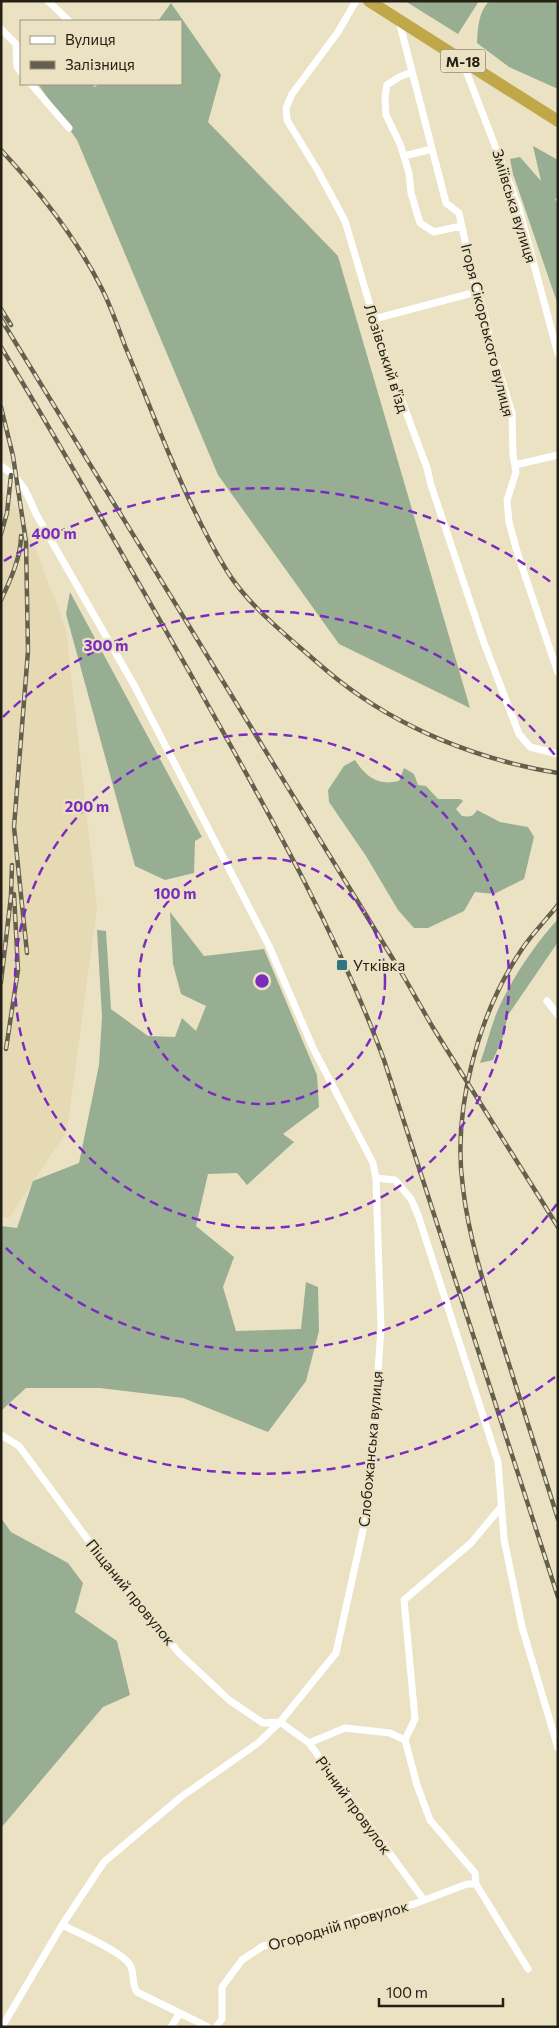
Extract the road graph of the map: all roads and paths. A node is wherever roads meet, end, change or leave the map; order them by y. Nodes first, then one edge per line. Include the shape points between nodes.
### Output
1 (48, 1) edge
2 (356, 1) edge
3 (369, 1) edge
4 (69, 20) edge
5 (399, 21) junction
6 (1, 29) edge
7 (462, 60) junction
8 (20, 71) edge
9 (412, 72) junction
10 (32, 85) edge
11 (558, 121) edge
12 (69, 128) dead end
13 (432, 150) junction
14 (404, 156) junction
15 (461, 226) junction
16 (476, 292) junction
17 (374, 319) junction
18 (558, 354) edge
19 (558, 455) edge
20 (515, 465) junction
21 (1, 466) edge
22 (558, 643) edge
23 (549, 646) junction
24 (558, 673) edge
25 (558, 754) edge
26 (547, 1001) dead end
27 (558, 1015) edge
28 (376, 1178) junction
29 (1, 1435) edge
30 (501, 1508) junction
31 (280, 1722) junction
32 (405, 1740) junction
33 (309, 1742) junction
34 (558, 1748) edge
35 (476, 1884) junction
36 (424, 1900) junction
37 (62, 1925) junction
38 (528, 1969) dead end
39 (180, 2014) junction
40 (2, 2027) edge
41 (171, 2027) edge
42 (208, 2027) edge
43 (216, 2027) edge

1 - 4 street
2 - 17 street, Лозівський в'їзд via 338,32 292,94 286,108 287,120 345,221
3 - 5 highway, М-18
5 - 7 highway, М-18
5 - 9 street, Ігоря Сікорського вулиця
6 - 8 street via 16,44
7 - 11 highway, М-18
7 - 18 street, Зміївська вулиця via 518,205
9 - 13 street, Ігоря Сікорського вулиця
9 - 14 street via 387,85 385,97 386,115
10 - 12 street
13 - 14 street
13 - 15 street, Ігоря Сікорського вулиця via 446,203 459,213
14 - 15 street via 420,223 434,232
15 - 16 street, Ігоря Сікорського вулиця
16 - 17 street
16 - 20 street, Ігоря Сікорського вулиця via 481,300 494,358 512,413
17 - 25 street, Лозівський в'їзд via 484,643 519,734 530,747
19 - 20 street
20 - 23 street, Ігоря Сікорського вулиця via 516,472 507,500 509,522
21 - 28 street, Слобожанська вулиця via 26,489 36,514 134,685 269,946 313,1048 373,1163
22 - 23 street
23 - 24 street, Ігоря Сікорського вулиця
26 - 27 street
28 - 30 street via 395,1180 411,1199 418,1215 498,1462
28 - 31 street, Слобожанська вулиця via 381,1329 365,1521 336,1653
29 - 31 street, Піщаний провулок via 18,1446 91,1544 179,1653 229,1700 263,1723
30 - 32 street via 471,1543 404,1600 415,1719
30 - 34 street via 522,1627
31 - 33 street
31 - 37 street, Слобожанська вулиця via 258,1742 181,1796 104,1862
32 - 33 street, Річний провулок via 390,1733 345,1728
32 - 35 street via 430,1820 475,1873
33 - 36 street, Річний провулок
35 - 36 street, Огородній провулок via 467,1884
35 - 38 street
36 - 43 street, Огородній провулок via 356,1918 324,1932 264,1946 242,1960 222,1987 222,2019
37 - 39 street via 122,1956 130,1965 132,1985 137,1992
37 - 40 street, Слобожанська вулиця
39 - 41 street
39 - 42 street

